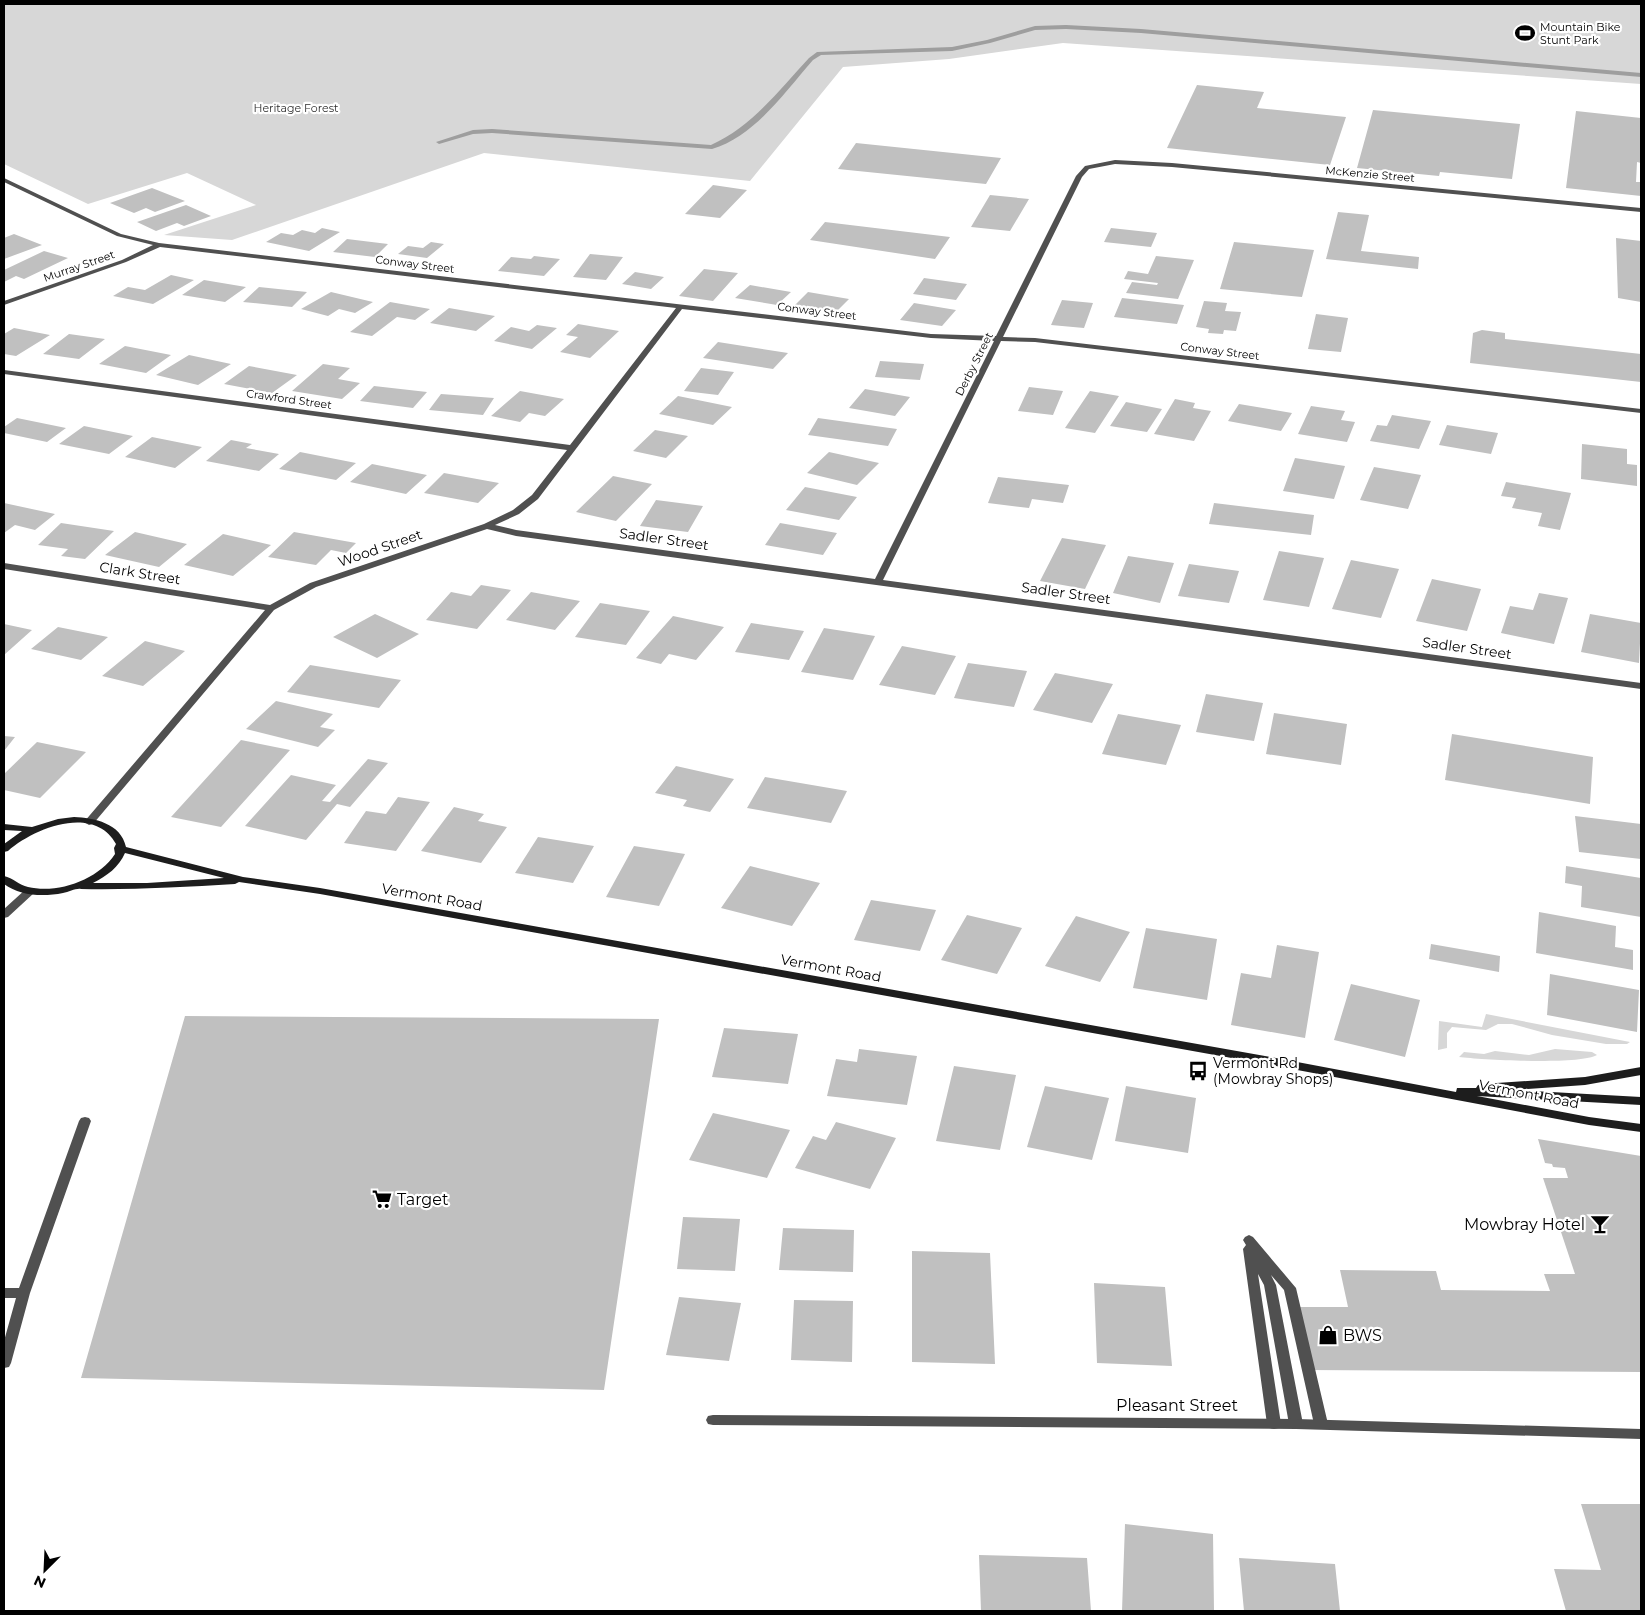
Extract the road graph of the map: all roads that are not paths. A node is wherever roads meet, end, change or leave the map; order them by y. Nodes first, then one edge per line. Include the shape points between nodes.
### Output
1 (1096, 163) joint
2 (4, 180) edge
3 (1641, 210) edge
4 (159, 245) junction
5 (4, 303) edge
6 (681, 306) junction
7 (999, 339) junction
8 (4, 372) edge
9 (1641, 411) edge
10 (572, 448) junction
11 (487, 526) junction
12 (4, 566) edge
13 (878, 581) junction
14 (271, 608) junction
15 (1641, 686) edge
16 (88, 822) junction
17 (4, 827) edge
18 (32, 829) junction
19 (119, 848) junction
20 (4, 849) edge
21 (4, 879) edge
22 (243, 880) junction
23 (79, 886) junction
24 (30, 891) junction
25 (4, 915) edge
26 (1641, 1071) edge
27 (1413, 1088) junction
28 (1456, 1091) junction
29 (1641, 1101) edge
30 (86, 1121) dead end
31 (1641, 1128) edge
32 (1249, 1240) junction
33 (4, 1293) edge
34 (24, 1293) junction
35 (4, 1363) edge
36 (713, 1420) dead end
37 (1274, 1424) junction
38 (1296, 1424) junction
39 (1321, 1424) junction
40 (1641, 1434) edge

1 - 3 street, McKenzie Street via 1172,165
1 - 7 street, Derby Street via 1079,176
2 - 4 street, Conway Street via 119,235
4 - 5 street, Murray Street via 124,261
4 - 6 street, Conway Street
6 - 7 street, Conway Street via 931,336
6 - 10 street, Wood Street
7 - 9 street, Conway Street via 1035,340
7 - 13 street, Derby Street
8 - 10 street, Crawford Street
10 - 11 street, Wood Street via 535,497 516,512
11 - 13 street, Sadler Street via 516,533
11 - 14 street, Wood Street via 313,585
12 - 14 street, Clark Street
13 - 15 street, Sadler Street
14 - 16 street, Wood Street
16 - 18 street via 60,822
16 - 19 street via 104,826 114,834
17 - 18 street
18 - 20 street
19 - 22 street, Vermont Road
19 - 23 street, Vermont Road via 114,864
21 - 24 street, Vermont Road via 13,886
22 - 23 street, Vermont Road
22 - 27 street, Vermont Road via 320,891
23 - 24 street, Vermont Road via 59,891
24 - 25 street
26 - 28 street via 1585,1081
27 - 28 street, Vermont Road
27 - 31 street, Vermont Road
28 - 29 street, Vermont Road
30 - 34 street
32 - 37 street via 1252,1284
32 - 38 street via 1270,1285
32 - 39 street via 1290,1288
33 - 34 street
34 - 35 street
36 - 37 street, Pleasant Street
37 - 38 street, Pleasant Street
38 - 39 street, Pleasant Street
39 - 40 street, Pleasant Street

